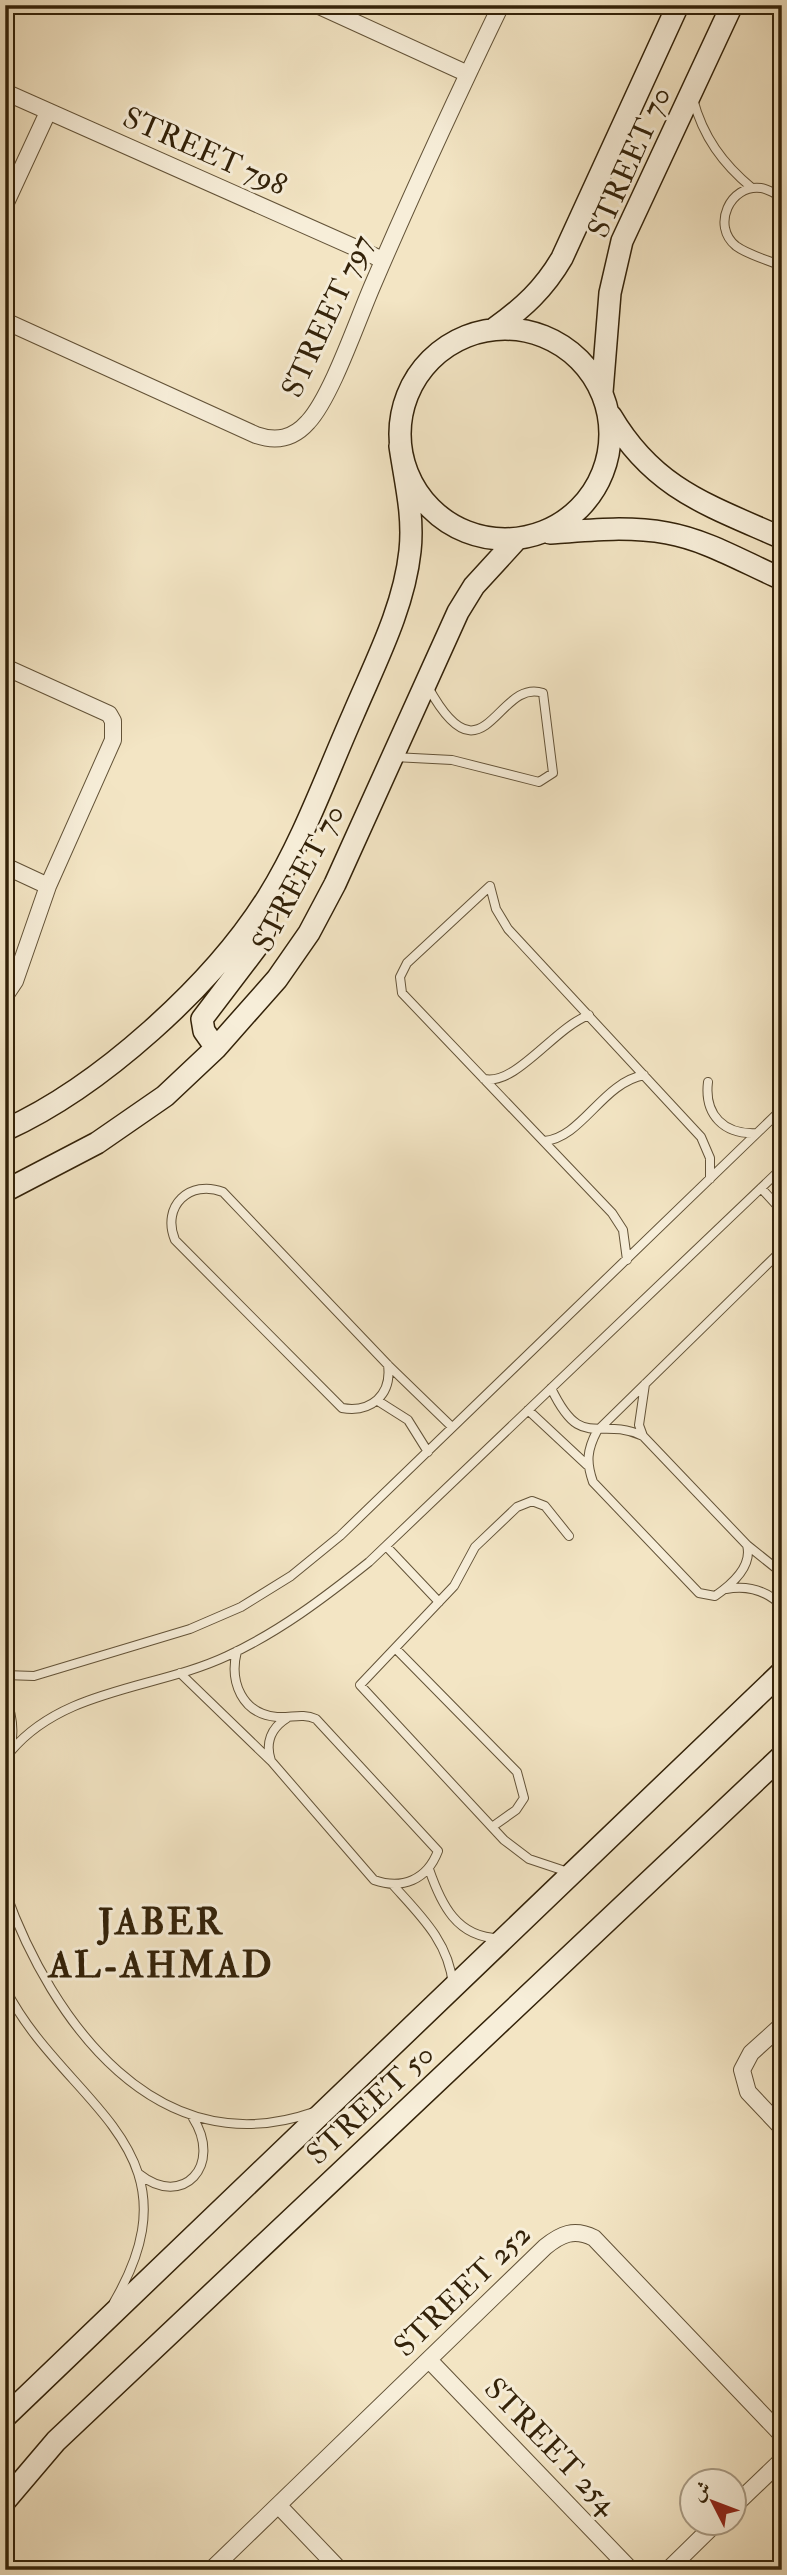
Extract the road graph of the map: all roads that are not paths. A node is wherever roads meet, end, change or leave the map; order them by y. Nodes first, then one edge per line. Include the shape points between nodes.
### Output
1 (317, 5) edge
2 (501, 5) edge
3 (678, 5) edge
4 (732, 5) edge
5 (468, 74) junction
6 (5, 92) edge
7 (691, 93) junction
8 (48, 112) junction
9 (752, 188) junction
10 (782, 197) edge
11 (5, 205) edge
12 (383, 260) junction
13 (782, 266) edge
14 (5, 321) edge
15 (495, 328) junction
16 (605, 401) junction
17 (400, 446) junction
18 (540, 534) junction
19 (782, 538) edge
20 (517, 539) junction
21 (782, 579) edge
22 (5, 667) edge
23 (425, 682) junction
24 (394, 757) junction
25 (5, 866) edge
26 (48, 886) junction
27 (268, 896) junction
28 (5, 996) edge
29 (589, 1015) junction
30 (216, 1048) junction
31 (644, 1074) junction
32 (484, 1079) junction
33 (708, 1082) dead end
34 (782, 1109) edge
35 (5, 1130) edge
36 (757, 1133) junction
37 (544, 1141) junction
38 (780, 1173) edge
39 (710, 1180) junction
40 (761, 1188) junction
41 (6, 1191) edge
42 (782, 1211) edge
43 (782, 1250) edge
44 (626, 1260) junction
45 (388, 1365) junction
46 (645, 1384) junction
47 (551, 1388) junction
48 (377, 1401) junction
49 (528, 1410) junction
50 (452, 1427) junction
51 (597, 1431) junction
52 (643, 1436) junction
53 (428, 1451) junction
54 (587, 1465) junction
55 (569, 1536) dead end
56 (747, 1545) junction
57 (386, 1546) junction
58 (782, 1573) edge
59 (726, 1589) junction
60 (439, 1602) junction
61 (782, 1606) edge
62 (395, 1648) junction
63 (237, 1651) junction
64 (782, 1672) edge
65 (180, 1673) junction
66 (5, 1675) edge
67 (5, 1697) edge
68 (293, 1716) junction
69 (11, 1751) junction
70 (782, 1756) edge
71 (272, 1762) junction
72 (5, 1765) edge
73 (492, 1827) junction
74 (429, 1869) junction
75 (573, 1874) junction
76 (393, 1885) junction
77 (5, 1891) edge
78 (506, 1938) junction
79 (5, 1988) edge
80 (453, 1989) junction
81 (782, 2025) edge
82 (339, 2100) junction
83 (193, 2118) junction
84 (782, 2128) edge
85 (139, 2174) junction
86 (100, 2325) junction
87 (430, 2361) junction
88 (5, 2417) edge
89 (782, 2435) edge
90 (782, 2460) edge
91 (748, 2493) edge
92 (5, 2501) edge
93 (279, 2505) junction
94 (703, 2536) edge
95 (211, 2570) edge
96 (340, 2570) edge
97 (631, 2570) edge
98 (668, 2570) edge

1 - 5 street
2 - 5 street, STREET 797
3 - 15 main road, STREET 70 via 562,258 527,305
4 - 7 main road, STREET 70
5 - 12 street, STREET 797
6 - 8 street, STREET 798
7 - 9 lane via 707,137 727,165
7 - 16 main road, STREET 70 via 622,241 610,293
8 - 11 street
8 - 12 street, STREET 798
9 - 10 lane
9 - 13 lane via 733,198 727,207 725,229 737,247
12 - 14 street, STREET 797 via 324,399 309,422 293,435 274,441
15 - 16 main road via 534,333 570,350 589,369
15 - 17 main road via 471,334 431,358 405,398
16 - 18 main road via 611,441 604,471 568,519
16 - 19 main road via 628,444 656,473 704,503
17 - 20 main road via 415,491 430,509 470,534 493,540
17 - 27 main road, STREET 70 via 412,521 402,592 334,758
18 - 20 main road
18 - 21 main road via 605,529 668,533
20 - 23 main road, STREET 70 via 474,586
22 - 26 street via 109,714 113,721 113,740
23 - 24 main road, STREET 70
23 - 24 lane via 443,714 456,726 470,730 482,729 524,692 543,693 553,773 539,782 452,760
24 - 30 main road, STREET 70 via 309,933 277,979
25 - 26 street
26 - 28 street via 15,981
27 - 30 main road via 259,944 202,1019
27 - 35 main road, STREET 70 via 237,940 167,1017 105,1068
29 - 31 lane
29 - 32 lane via 560,1030 511,1074 498,1080
29 - 32 lane via 508,929 490,886 407,963 400,977 402,993
30 - 41 main road, STREET 70 via 165,1096 97,1143
31 - 37 lane via 620,1083 561,1136
31 - 39 lane via 701,1137 710,1158
32 - 37 lane
33 - 36 lane via 714,1117 733,1132
34 - 36 lane
36 - 39 lane
37 - 44 lane via 619,1221 626,1240
38 - 40 lane
39 - 44 lane
40 - 42 lane
40 - 47 lane
43 - 46 lane
44 - 50 lane
45 - 48 lane via 388,1384
45 - 48 lane via 223,1192 196,1189 174,1206 170,1223 174,1240 342,1408 360,1409
45 - 50 lane
46 - 51 lane
46 - 52 lane via 639,1425
47 - 49 lane
47 - 51 lane via 574,1422
48 - 53 lane via 408,1420
49 - 54 lane
49 - 57 lane
50 - 53 lane
51 - 52 lane via 623,1429
51 - 54 lane via 588,1449
52 - 56 lane
53 - 66 lane via 340,1536 291,1576 241,1607 144,1645 34,1676
54 - 59 lane via 593,1482 699,1593 715,1596
55 - 60 lane via 545,1506 532,1502 517,1507 475,1547 454,1586
56 - 58 lane
56 - 59 lane via 747,1565
57 - 60 lane
57 - 63 lane via 302,1614
59 - 61 lane via 749,1588
60 - 62 lane
62 - 73 lane via 523,1782 524,1798
62 - 73 lane via 360,1689
63 - 65 lane
63 - 68 lane via 233,1674 246,1703 271,1716
64 - 75 main road, STREET 50
65 - 69 lane via 61,1712 27,1731
65 - 71 lane
67 - 69 lane via 13,1723
68 - 71 lane via 278,1724 270,1738
68 - 74 lane via 316,1719 438,1851
69 - 72 lane
70 - 92 main road, STREET 50 via 56,2441
71 - 76 lane via 374,1880
73 - 75 lane via 529,1859
74 - 76 lane via 414,1881
74 - 78 lane via 439,1900 454,1921 472,1933
75 - 78 main road, STREET 50
76 - 80 lane via 434,1931 448,1956
77 - 83 lane via 43,1974 86,2035 128,2081
78 - 80 main road, STREET 50
79 - 85 lane via 43,2046 112,2122
80 - 82 main road, STREET 50
81 - 84 street via 751,2053 742,2070 748,2092
82 - 83 lane via 316,2112 268,2125 218,2124
82 - 86 main road, STREET 50
83 - 85 lane via 205,2143 199,2172 184,2184 171,2186
85 - 86 lane via 144,2216 140,2239 124,2284
86 - 88 main road, STREET 50
87 - 89 street, STREET 252 via 558,2236 583,2233 594,2238
87 - 93 street, STREET 252
87 - 97 street, STREET 254
90 - 91 street
93 - 95 street, STREET 252
93 - 96 street
94 - 98 street

